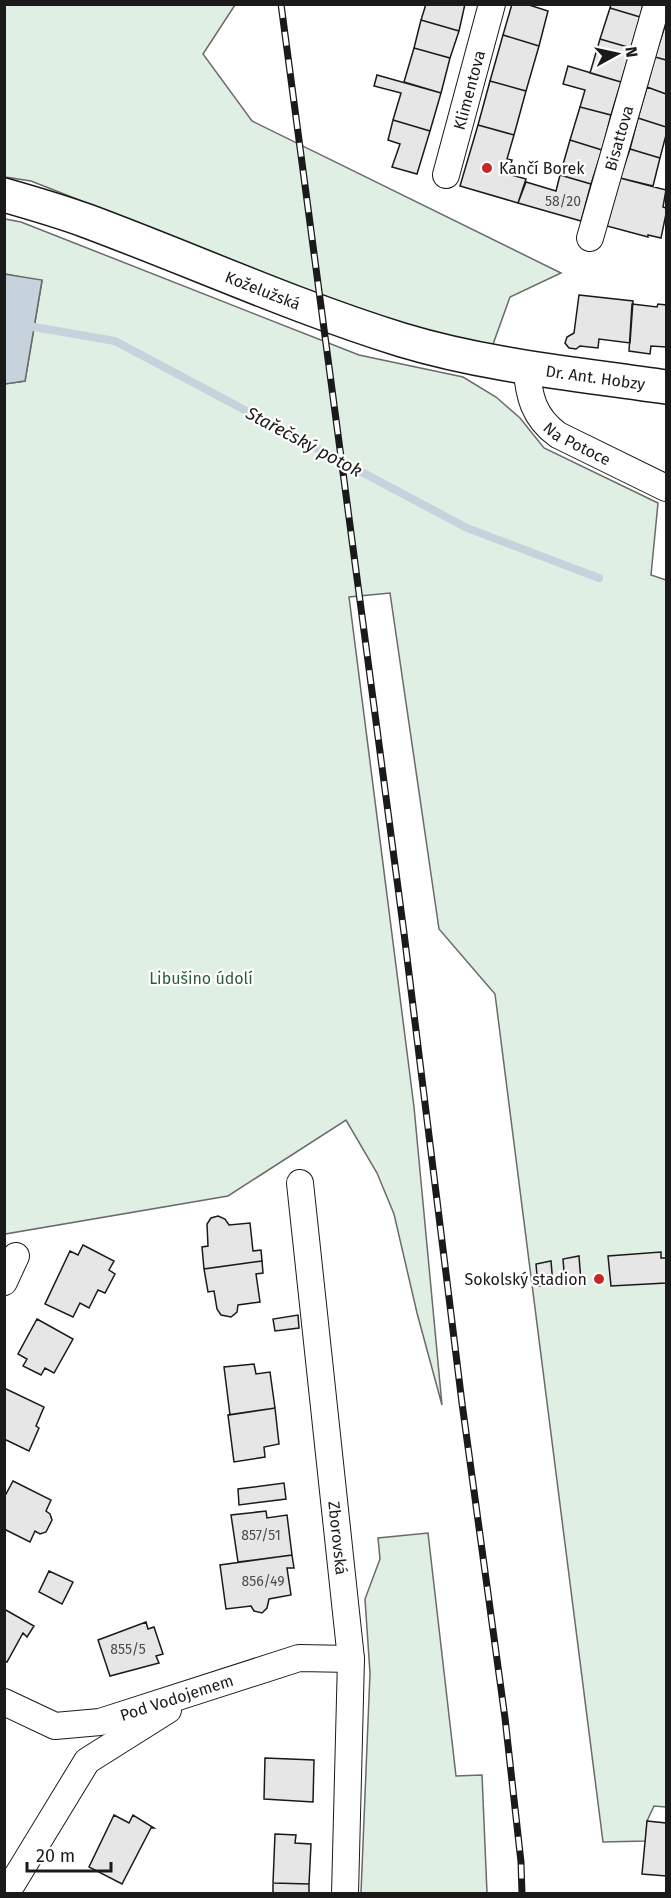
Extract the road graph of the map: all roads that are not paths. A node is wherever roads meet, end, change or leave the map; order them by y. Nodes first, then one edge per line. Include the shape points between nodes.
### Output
1 (492, 4) edge
2 (657, 4) edge
3 (446, 175) dead end
4 (4, 195) edge
5 (590, 238) dead end
6 (526, 366) junction
7 (666, 387) edge
8 (666, 488) edge
9 (300, 1183) dead end
10 (16, 1256) dead end
11 (4, 1282) edge
12 (351, 1659) junction
13 (199, 1691) junction
14 (4, 1702) edge
15 (6, 1893) edge
16 (345, 1893) edge

1 - 3 street, Klimentova
2 - 5 street, Bisattova
4 - 6 main road, Koželužská via 86,220 365,328 445,351
6 - 7 main road, Dr. Ant. Hobzy
6 - 8 street, Na Potoce via 533,404 546,426
9 - 12 street, Zborovská
10 - 11 street
12 - 13 street, Pod Vodojemem via 299,1658
12 - 16 street, Zborovská
13 - 14 street, Pod Vodojemem via 100,1722 55,1726
13 - 15 street via 87,1761

